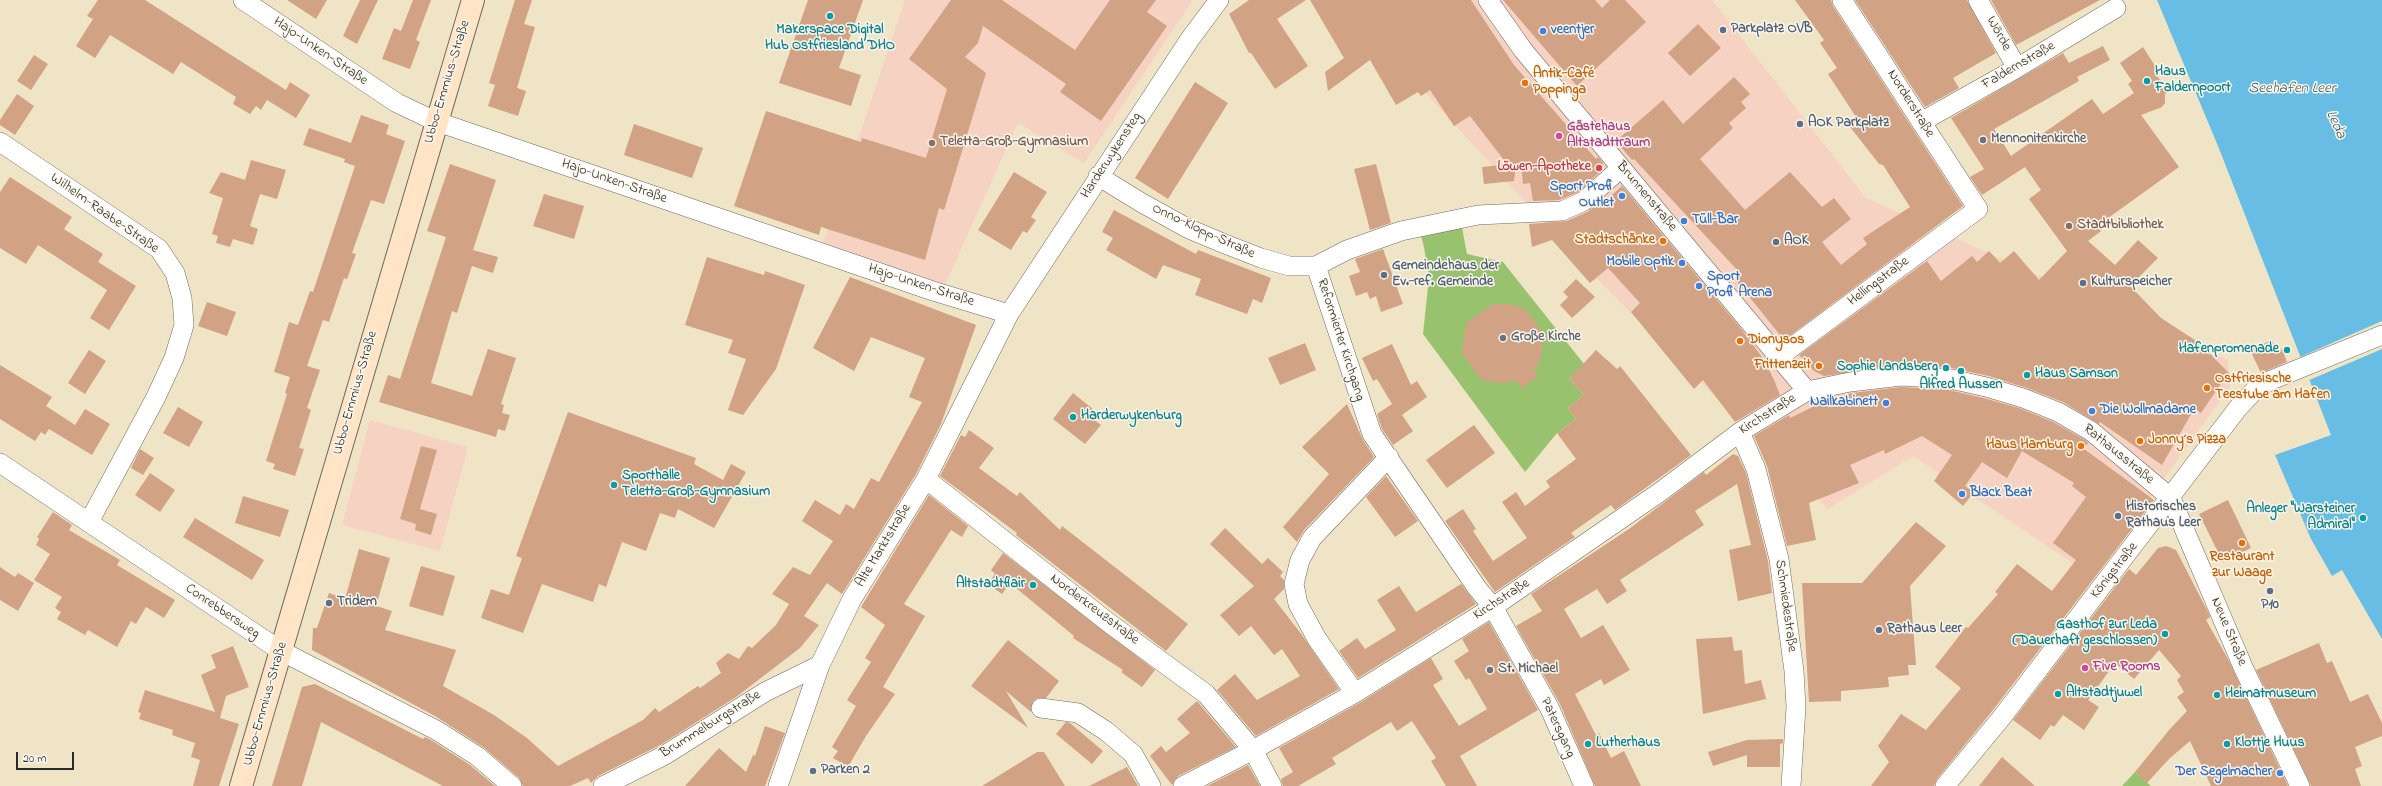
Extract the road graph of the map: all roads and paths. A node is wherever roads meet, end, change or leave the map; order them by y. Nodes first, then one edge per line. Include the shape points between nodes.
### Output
1 (243, 0) edge
2 (473, 0) edge
3 (1219, 0) edge
4 (1488, 0) edge
5 (1842, 0) edge
6 (1978, 0) edge
7 (2116, 8) dead end
8 (2017, 68) junction
9 (436, 121) junction
10 (1921, 122) junction
11 (0, 142) edge
12 (1621, 168) junction
13 (1098, 176) junction
14 (1978, 209) joint
15 (1316, 266) junction
16 (1009, 314) junction
17 (2382, 335) edge
18 (1780, 356) junction
19 (1807, 391) junction
20 (1740, 432) junction
21 (1389, 457) junction
22 (0, 463) edge
23 (926, 479) junction
24 (2171, 498) junction
25 (89, 522) junction
26 (1493, 607) junction
27 (281, 651) junction
28 (820, 665) junction
29 (1355, 693) junction
30 (1041, 708) dead end
31 (1253, 750) junction
32 (241, 786) edge
33 (512, 786) edge
34 (603, 786) edge
35 (778, 786) edge
36 (1151, 786) edge
37 (1182, 786) edge
38 (1272, 786) edge
39 (1584, 786) edge
40 (1791, 786) edge
41 (1945, 786) edge
42 (2300, 786) edge

1 - 9 street, Hajo-Unken-Straße via 397,104
2 - 9 main road, Ubbo-Emmius-Straße
3 - 13 street, Harderwykensteg
4 - 12 street, Brunnenstraße via 1523,50
5 - 10 street, Norderstraße
6 - 8 street, Wörde
7 - 8 street, Faldernstraße
8 - 10 street, Faldernstraße
9 - 16 street, Hajo-Unken-Straße via 933,291
9 - 27 main road, Ubbo-Emmius-Straße
10 - 14 street, Norderstraße
11 - 25 street, Wilhelm-Raabe-Straße via 159,249 175,273 182,298 184,325 174,358
12 - 15 street, Reformierter Kirchgang via 1584,201 1562,211 1478,216 1401,231 1347,250
12 - 18 street, Brunnenstraße
13 - 15 street, Onno-Klopp-Straße via 1189,229 1225,244 1289,266
13 - 16 street, Harderwykensteg
14 - 18 street, Hellingstraße
15 - 21 street, Reformierter Kirchgang via 1372,434
16 - 23 street, Alte Marktstraße
17 - 24 street, Königstraße via 2269,381 2254,391 2234,413
18 - 19 street, Brunnenstraße
19 - 20 street, Kirchstraße
19 - 24 street, Rathausstraße via 1850,382 1901,376 1950,379 2006,392 2058,412 2091,432
20 - 26 street, Kirchstraße via 1660,492
20 - 40 street, Schmiedestraße via 1756,469 1779,559 1794,671 1796,707
21 - 26 street, Reformierter Kirchgang via 1477,588
21 - 29 street via 1312,538 1300,560 1294,584 1298,604 1317,639
22 - 25 street, Conrebbersweg
23 - 28 street, Alte Marktstraße via 852,599
23 - 31 street, Norderkreuzstraße via 1206,694
24 - 41 street, Königstraße via 2002,717
24 - 42 street, Neue Straße via 2243,667
25 - 27 street, Conrebbersweg
26 - 29 street, Kirchstraße
26 - 39 street, Patersgang via 1550,709
27 - 32 main road, Ubbo-Emmius-Straße
27 - 33 street, Conrebbersweg via 436,730 477,756
28 - 34 street, Brummelburgstraße via 765,692 665,755
28 - 35 street, Alte Marktstraße
29 - 31 street, Kirchstraße
30 - 36 street via 1078,713 1106,731 1133,754
31 - 37 street, Kirchstraße
31 - 38 street, Norderkreuzstraße

